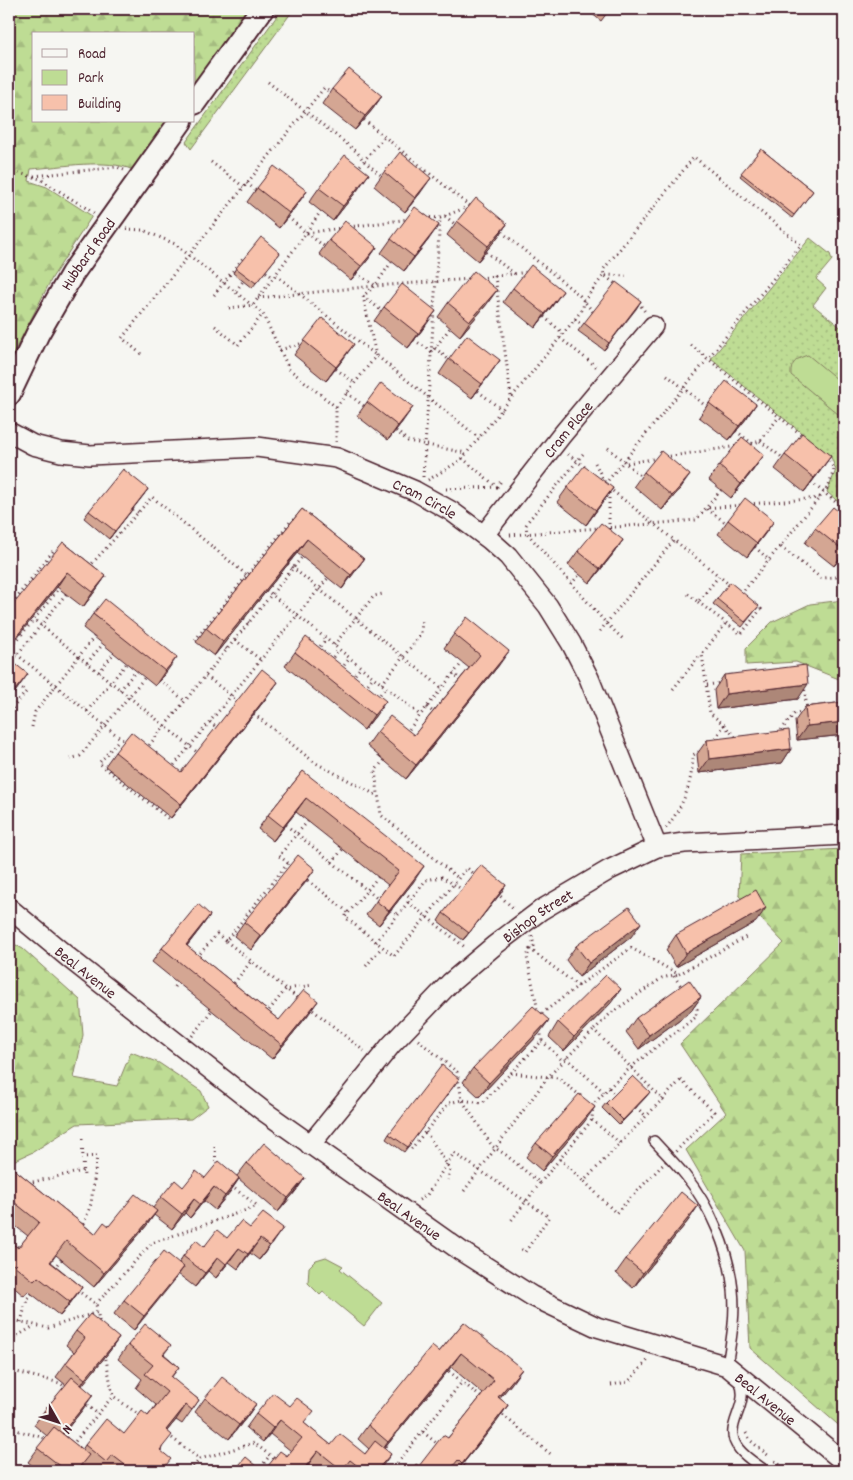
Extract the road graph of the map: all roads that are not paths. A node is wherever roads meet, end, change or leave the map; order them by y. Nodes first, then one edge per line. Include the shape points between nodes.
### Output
1 (262, 9) edge
2 (195, 102) edge
3 (180, 122) edge
4 (648, 323) road end
5 (9, 394) edge
6 (9, 432) edge
7 (487, 537) junction
8 (844, 834) edge
9 (660, 839) junction
10 (9, 908) edge
11 (654, 1141) dead end
12 (310, 1145) junction
13 (732, 1370) junction
14 (844, 1462) edge
15 (766, 1471) edge

1 - 2 street
3 - 5 street, Hubbard Road via 72,274 38,333
4 - 7 street, Cram Place
6 - 7 street, Cram Circle via 33,445 87,455 257,447 337,458 436,502
7 - 9 street, Cram Circle via 532,584 571,643
8 - 9 street, Bishop Street via 684,843
9 - 12 street, Bishop Street via 541,910 450,983 390,1045
10 - 12 street, Beal Avenue via 150,1023
11 - 13 lane via 686,1176 716,1229 727,1257 733,1290
12 - 13 street, Beal Avenue via 424,1226 532,1296 597,1327
13 - 14 street, Beal Avenue
13 - 15 lane via 743,1394 740,1413 732,1428 734,1442

